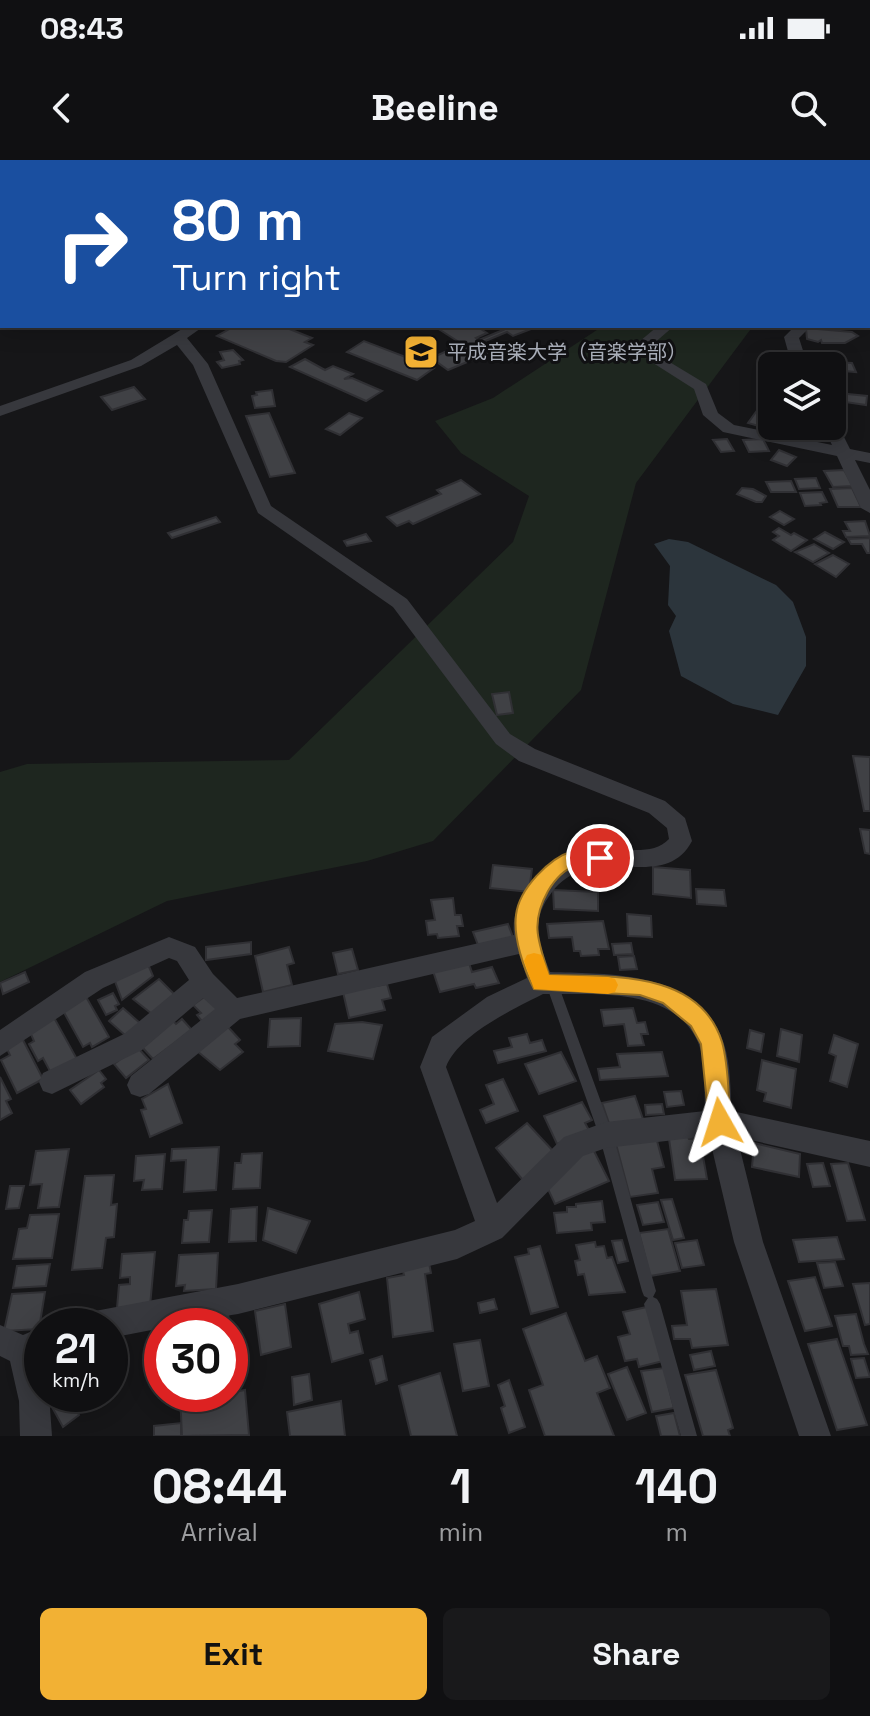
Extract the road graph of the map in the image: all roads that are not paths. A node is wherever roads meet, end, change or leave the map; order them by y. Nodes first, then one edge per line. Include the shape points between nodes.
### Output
1 (194, 328) edge
2 (665, 328) edge
3 (802, 328) edge
4 (178, 337) junction
5 (796, 352) edge
6 (0, 411) edge
7 (838, 440) edge
8 (846, 455) junction
9 (870, 458) edge
10 (870, 508) edge
11 (528, 942) junction
12 (204, 982) junction
13 (547, 983) junction
14 (233, 1010) junction
15 (0, 1044) edge
16 (52, 1082) dead end
17 (140, 1085) dead end
18 (720, 1122) junction
19 (606, 1135) junction
20 (870, 1154) edge
21 (492, 1228) junction
22 (128, 1320) edge
23 (22, 1344) edge
24 (36, 1436) edge
25 (689, 1436) edge
26 (815, 1436) edge

1 - 4 street
2 - 8 street via 645,344 646,354 701,387 719,424
3 - 5 street via 791,337
4 - 6 street via 123,369
4 - 11 street via 200,364 264,509 400,603 503,739 542,762 657,807 677,824 681,841 674,851 654,857 573,858 548,874 526,915
7 - 8 street
8 - 9 street
8 - 10 street
11 - 13 street
11 - 14 street
12 - 14 street
12 - 15 street via 186,954 169,947 94,980
12 - 16 street via 133,1042
13 - 18 street via 640,987 670,997 699,1020 711,1043
13 - 19 lane
13 - 21 street via 496,1005 441,1045 433,1067
14 - 17 street
18 - 19 street
18 - 20 street
18 - 26 street via 740,1213
19 - 21 street via 574,1146
19 - 25 lane
21 - 22 street via 457,1244 253,1296
23 - 24 street via 35,1401

